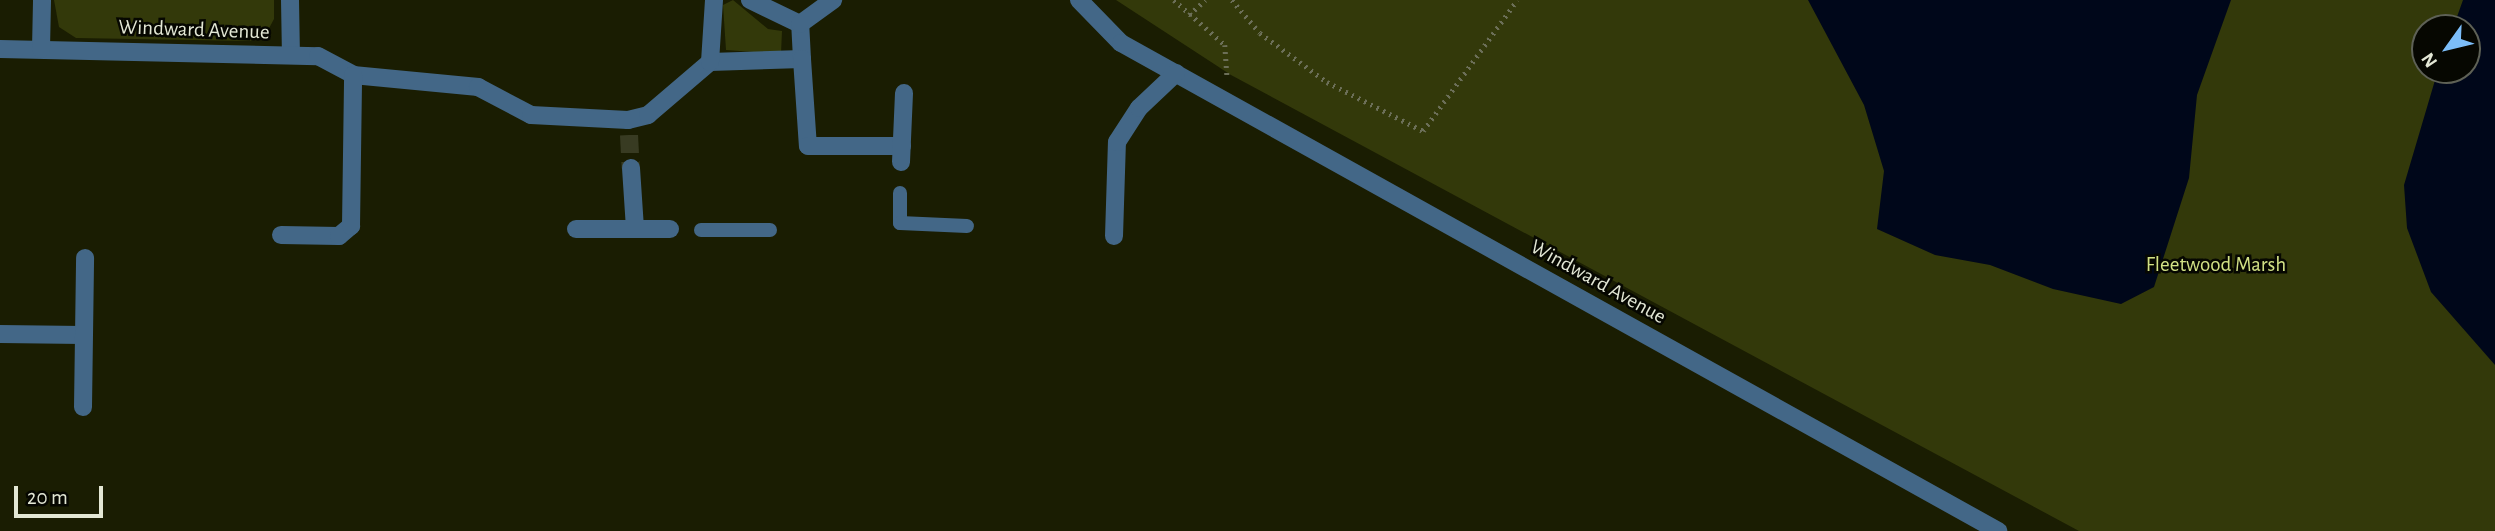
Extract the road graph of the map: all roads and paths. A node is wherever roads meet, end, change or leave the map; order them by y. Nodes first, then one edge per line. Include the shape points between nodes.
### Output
1 (42, 0) edge
2 (290, 0) edge
3 (714, 0) edge
4 (750, 0) edge
5 (832, 0) edge
6 (1079, 0) edge
7 (1174, 0) edge
8 (1205, 0) edge
9 (1232, 0) edge
10 (1517, 0) edge
11 (1189, 15) junction
12 (800, 24) junction
13 (0, 49) edge
14 (41, 49) junction
15 (291, 55) junction
16 (802, 60) junction
17 (710, 62) junction
18 (1176, 73) junction
19 (353, 75) junction
20 (904, 93) dead end
21 (1227, 101) junction
22 (631, 168) tunnel mouth
23 (900, 193) dead end
24 (968, 226) dead end
25 (576, 229) dead end
26 (635, 229) junction
27 (670, 229) dead end
28 (701, 230) dead end
29 (770, 230) dead end
30 (281, 234) dead end
31 (1114, 236) dead end
32 (85, 258) dead end
33 (0, 334) edge
34 (83, 335) junction
35 (83, 408) dead end
36 (1998, 531) edge

1 - 14 street
2 - 15 street, Windward Avenue
3 - 17 street
4 - 12 street
5 - 12 street
6 - 18 street, Windward Avenue via 1121,43
7 - 11 path
8 - 11 path
9 - 10 path via 1261,33 1327,82 1423,131
11 - 21 path via 1225,45
12 - 16 street
13 - 14 street, Windward Avenue
14 - 15 street, Windward Avenue
15 - 19 street via 337,62
16 - 17 street
16 - 20 street via 808,146 901,154
17 - 19 street via 629,127 531,115 478,87
18 - 21 street, Windward Avenue
18 - 31 street via 1139,108 1117,142
19 - 30 street via 351,226 340,236
21 - 36 street, Windward Avenue
22 - 26 street
23 - 24 lane via 900,223
25 - 26 street
26 - 27 street
28 - 29 lane
32 - 34 street
33 - 34 street
34 - 35 street

